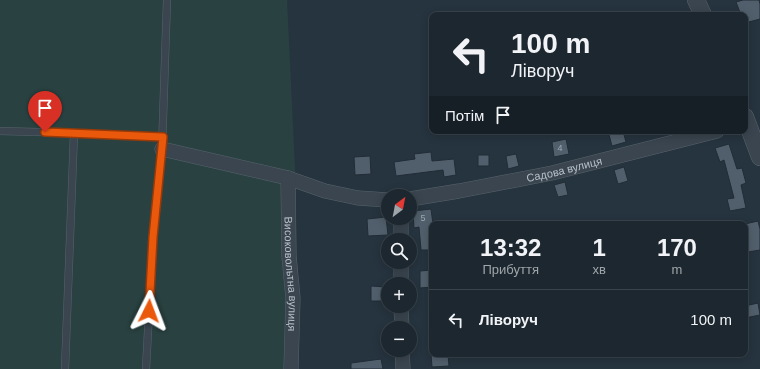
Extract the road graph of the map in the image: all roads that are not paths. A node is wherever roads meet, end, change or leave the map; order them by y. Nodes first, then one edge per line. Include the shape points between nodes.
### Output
1 (167, 0) edge
2 (696, 0) edge
3 (702, 12) edge
4 (748, 127) edge
5 (0, 131) edge
6 (74, 133) junction
7 (705, 134) edge
8 (163, 143) junction
9 (760, 157) edge
10 (288, 178) junction
11 (417, 198) edge
12 (381, 200) edge
13 (402, 357) edge
14 (65, 369) edge
15 (146, 369) edge
16 (291, 369) edge
17 (403, 369) edge

1 - 8 lane
2 - 3 street
4 - 9 street
5 - 6 lane
6 - 8 lane
6 - 14 lane
7 - 11 street, Садова вулиця via 552,173
8 - 10 street
8 - 15 lane via 153,237
10 - 12 street via 325,191
10 - 16 street, Високовольтна вулиця via 289,256 293,298
13 - 17 street

